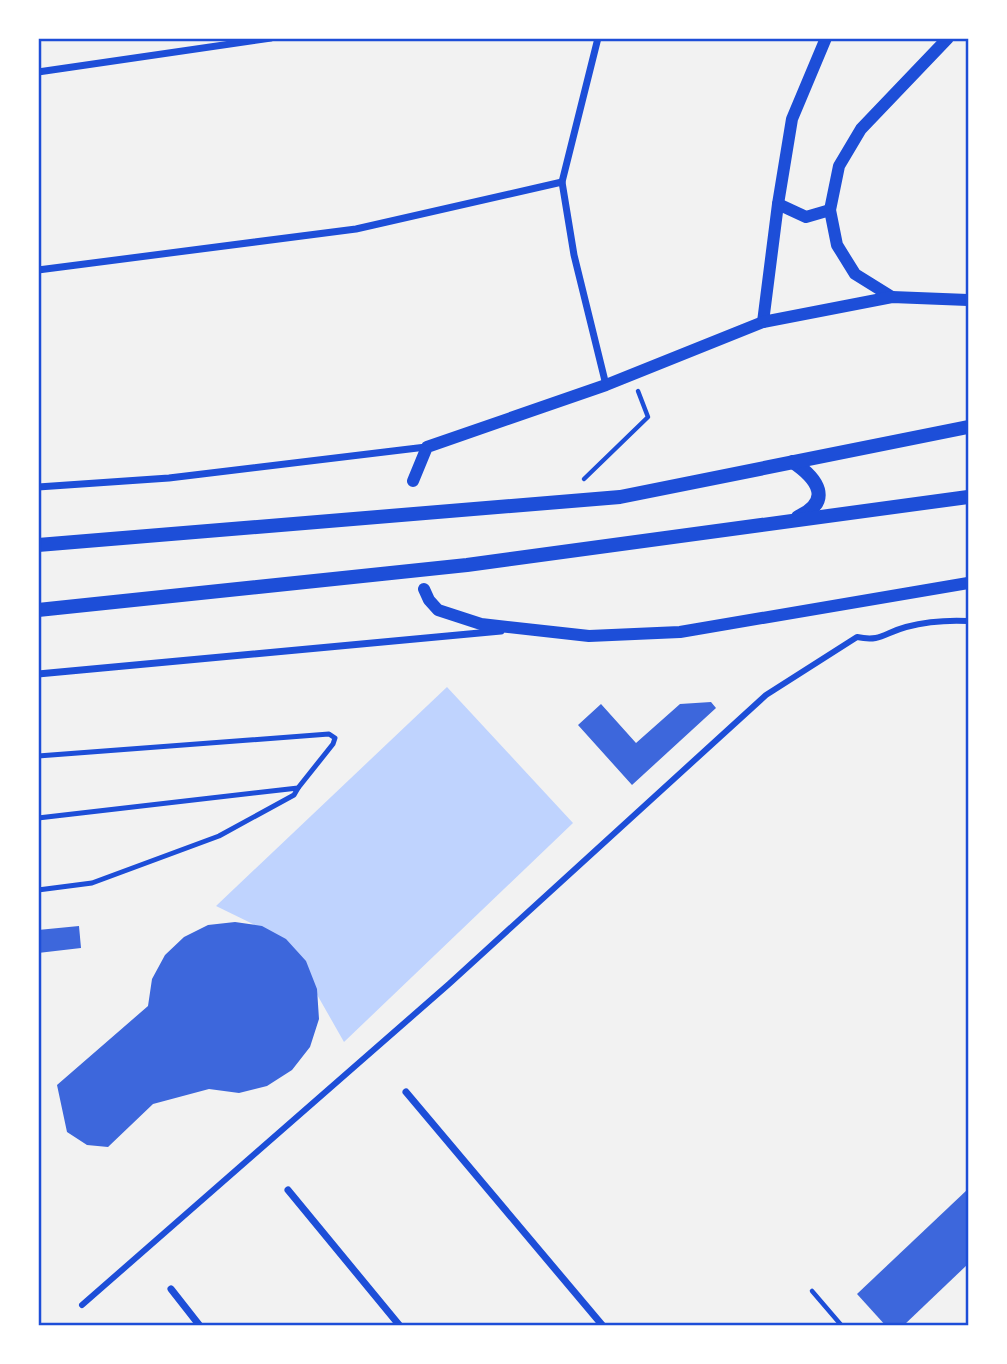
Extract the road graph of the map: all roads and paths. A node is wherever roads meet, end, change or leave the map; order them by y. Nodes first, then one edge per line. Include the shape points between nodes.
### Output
1 (271, 38) edge
2 (598, 38) edge
3 (827, 38) edge
4 (948, 38) edge
5 (38, 72) edge
6 (562, 182) junction
7 (778, 204) junction
8 (830, 210) junction
9 (38, 270) edge
10 (892, 297) junction
11 (968, 300) edge
12 (763, 322) junction
13 (625, 377) junction
14 (606, 385) junction
15 (968, 427) edge
16 (427, 447) junction
17 (793, 462) junction
18 (413, 481) dead end
19 (38, 487) edge
20 (968, 497) edge
21 (559, 502) junction
22 (791, 521) junction
23 (38, 545) edge
24 (968, 583) edge
25 (424, 589) dead end
26 (38, 610) edge
27 (968, 621) edge
28 (529, 628) junction
29 (38, 674) edge
30 (38, 756) edge
31 (298, 788) junction
32 (38, 818) edge
33 (38, 890) edge
34 (406, 1092) dead end
35 (288, 1190) dead end
36 (171, 1289) dead end
37 (812, 1291) dead end
38 (82, 1306) dead end
39 (200, 1325) edge
40 (400, 1325) edge
41 (602, 1325) edge
42 (842, 1325) edge

1 - 5 street
2 - 6 street
3 - 7 street via 792,119
4 - 8 street via 861,129 839,166
6 - 9 street via 356,229
6 - 14 street via 573,255
7 - 8 street via 806,217
7 - 12 street
8 - 10 street via 837,245 855,274
10 - 11 street
10 - 12 street
12 - 13 street
13 - 14 street
13 - 21 path via 633,377 649,417
14 - 16 street
15 - 17 main road
16 - 18 street
16 - 19 street via 169,478
17 - 21 main road via 620,497
17 - 22 main road via 808,473 818,489 818,502
20 - 22 main road
21 - 23 main road
22 - 26 main road via 467,565
24 - 28 street via 680,632 589,636
25 - 28 street via 438,610 481,624
27 - 38 street via 905,628 872,640 856,637 766,695 438,993
28 - 29 street
30 - 31 lane via 332,735 333,744
31 - 32 lane
31 - 33 lane via 219,836 92,883
34 - 41 street
35 - 40 street
36 - 39 street
37 - 42 path

